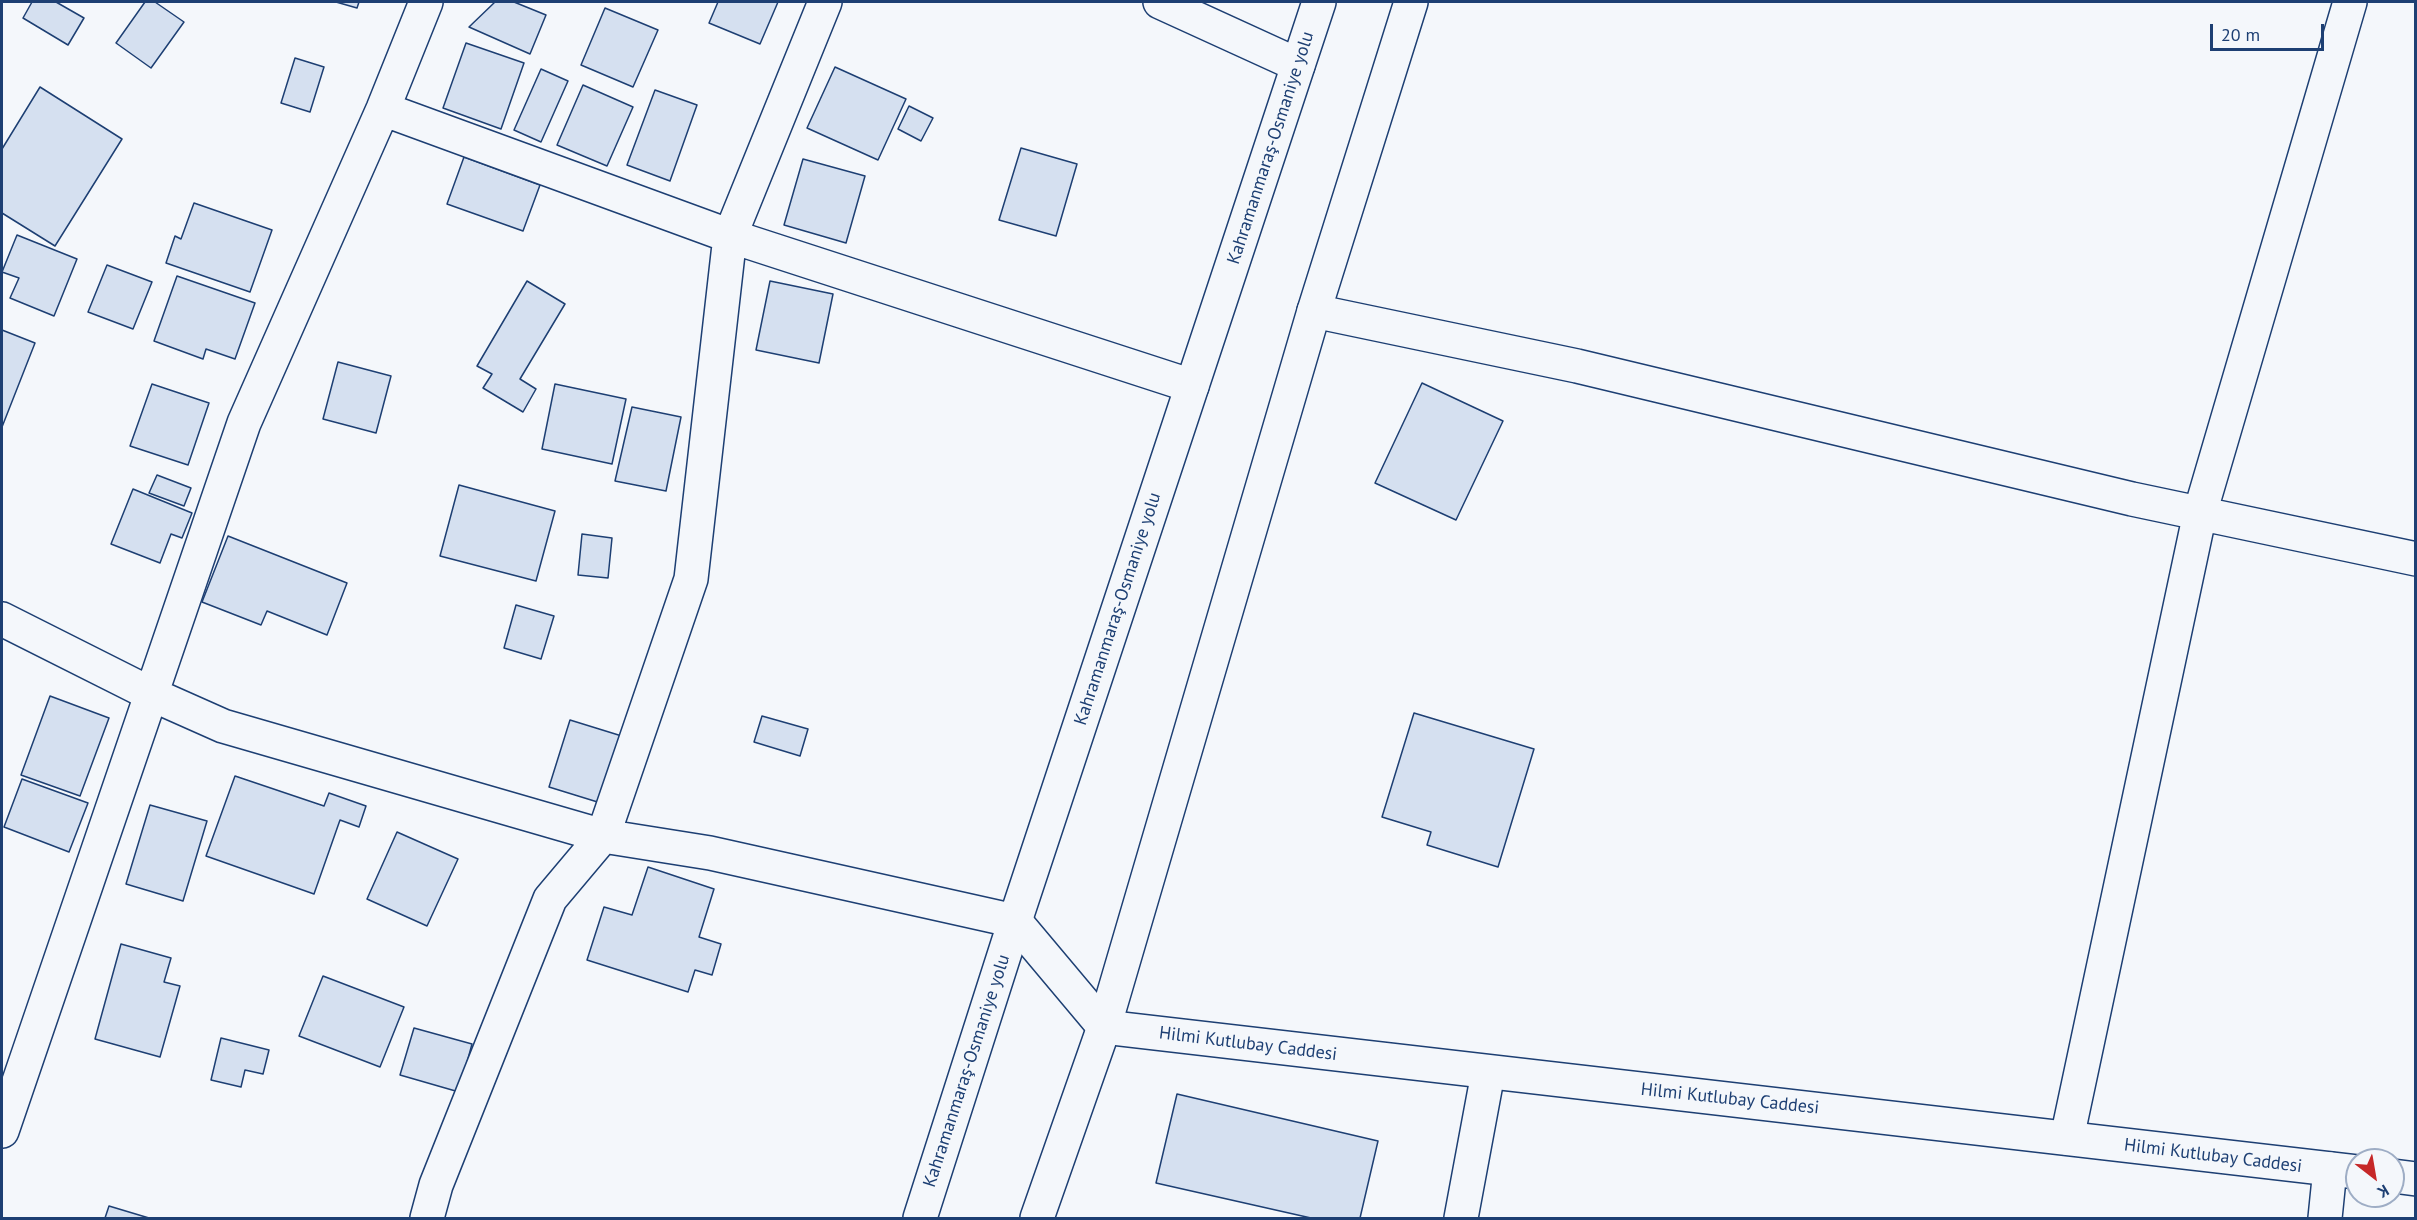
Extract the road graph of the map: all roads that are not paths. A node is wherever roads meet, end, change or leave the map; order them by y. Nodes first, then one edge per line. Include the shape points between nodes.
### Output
1 (426, 2) edge
2 (825, 2) edge
3 (1160, 2) edge
4 (1319, 2) edge
5 (1411, 2) edge
6 (2350, 2) edge
7 (1298, 65) junction
8 (383, 109) junction
9 (730, 236) junction
10 (1314, 311) junction
11 (1192, 386) junction
12 (2200, 513) junction
13 (2415, 559) edge
14 (2, 619) edge
15 (151, 694) junction
16 (603, 836) junction
17 (1015, 921) junction
18 (1104, 1027) junction
19 (1488, 1073) junction
20 (2, 1131) edge
21 (2067, 1138) junction
22 (2343, 1171) edge
23 (427, 1218) edge
24 (920, 1218) edge
25 (1037, 1218) edge
26 (1461, 1218) edge
27 (2325, 1218) edge

1 - 8 main road
2 - 9 main road
3 - 7 main road
4 - 7 main road, Kahramanmaraş-Osmaniye yolu
5 - 10 main road
6 - 12 main road
7 - 11 main road, Kahramanmaraş-Osmaniye yolu
8 - 9 main road
8 - 15 main road via 244,423
9 - 11 main road
9 - 16 main road via 691,579
10 - 12 main road via 1578,366
10 - 18 main road
11 - 17 main road, Kahramanmaraş-Osmaniye yolu
12 - 13 main road
12 - 21 main road
14 - 15 main road
15 - 16 main road via 223,726
15 - 20 main road
16 - 17 main road via 710,852
16 - 23 main road via 550,899 436,1185
17 - 18 main road
17 - 24 main road, Kahramanmaraş-Osmaniye yolu
18 - 19 main road, Hilmi Kutlubay Caddesi
18 - 25 main road
19 - 21 main road, Hilmi Kutlubay Caddesi
19 - 26 main road
21 - 22 main road, Hilmi Kutlubay Caddesi
22 - 27 main road

